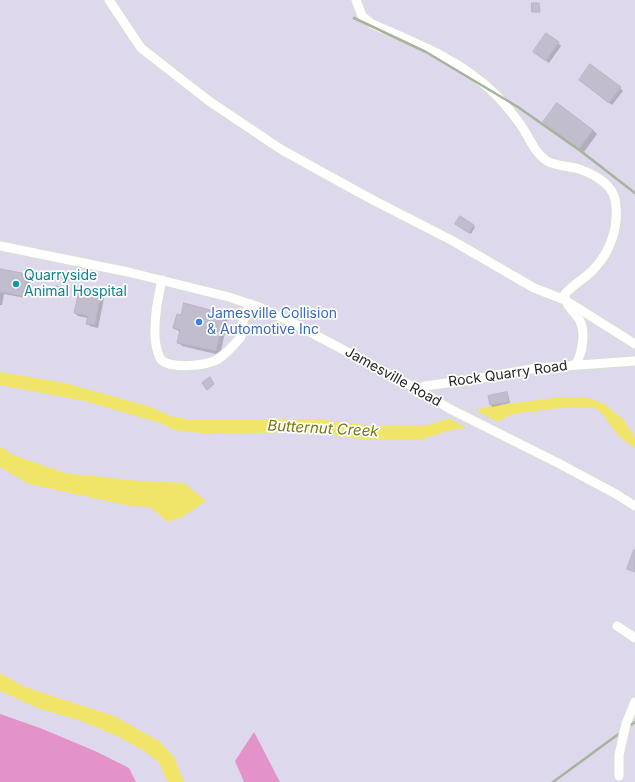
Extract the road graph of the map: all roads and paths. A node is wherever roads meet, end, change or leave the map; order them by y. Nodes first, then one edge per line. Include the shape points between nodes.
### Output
1 (109, 0) edge
2 (356, 0) edge
3 (0, 246) edge
4 (162, 280) junction
5 (565, 300) junction
6 (251, 304) junction
7 (635, 344) edge
8 (635, 361) edge
9 (576, 364) junction
10 (417, 389) junction
11 (635, 506) edge
12 (617, 626) dead end
13 (635, 638) edge
14 (635, 702) edge
15 (619, 779) edge

1 - 5 street via 141,48 209,101 282,150 453,241 534,288
2 - 5 street via 362,16 372,24 444,56 475,77 495,94 521,125 539,155 547,161 592,174 610,187 616,209 615,230 611,243 592,271 567,291
3 - 4 street, Jamesville Road
4 - 6 street, Jamesville Road
4 - 6 street via 155,322 156,341 160,359 172,366 206,364 218,359 241,336 243,319
5 - 7 street
5 - 9 street, Rock Quarry Road via 581,322 582,346
6 - 10 street, Jamesville Road via 289,321
8 - 9 street
9 - 10 street, Rock Quarry Road via 537,368
10 - 11 street, Jamesville Road via 450,409 575,472
12 - 13 street
14 - 15 street, bridge via 623,733 619,755

